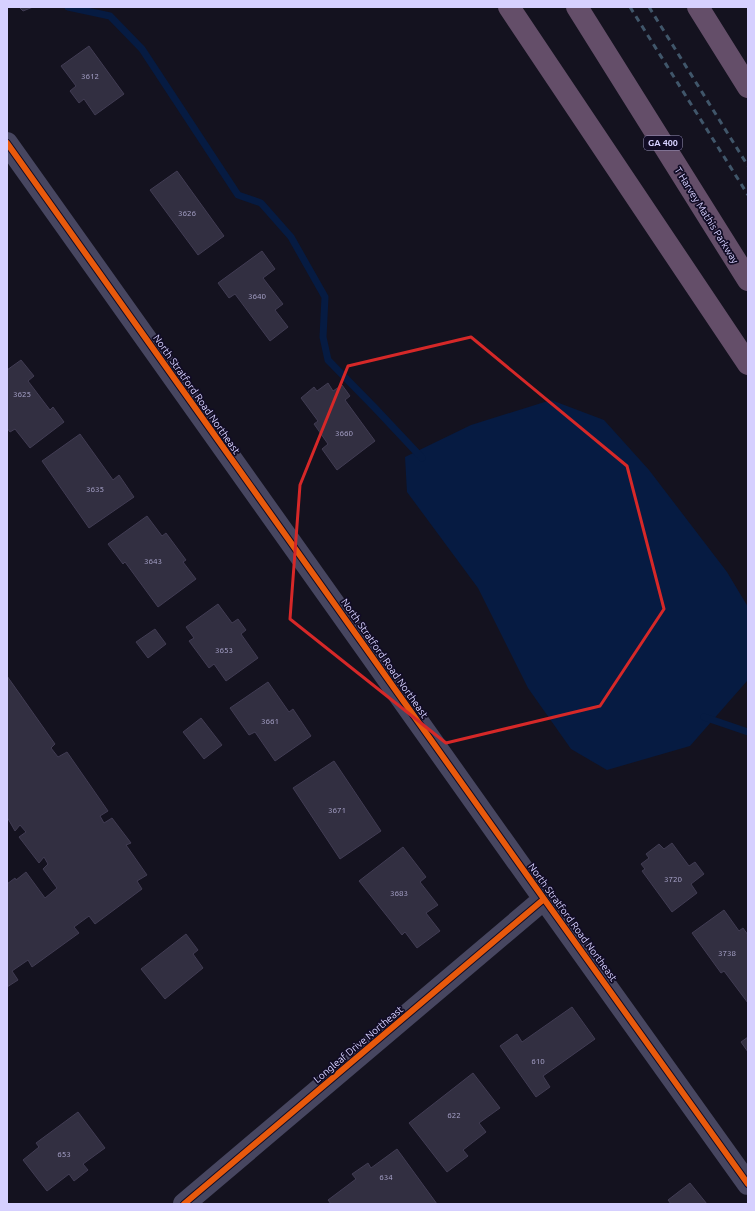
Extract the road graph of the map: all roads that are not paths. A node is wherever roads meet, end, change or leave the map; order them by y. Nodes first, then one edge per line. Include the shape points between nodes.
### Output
1 (509, 7) edge
2 (577, 7) edge
3 (698, 7) edge
4 (748, 87) edge
5 (7, 143) edge
6 (748, 280) edge
7 (748, 364) edge
8 (544, 899) junction
9 (748, 1184) edge
10 (184, 1204) edge

1 - 7 highway
2 - 6 highway, T Harvey Mathis Parkway / GA 400
3 - 4 highway
5 - 8 street, North Stratford Road Northeast
8 - 9 street, North Stratford Road Northeast
8 - 10 street, Longleaf Drive Northeast

